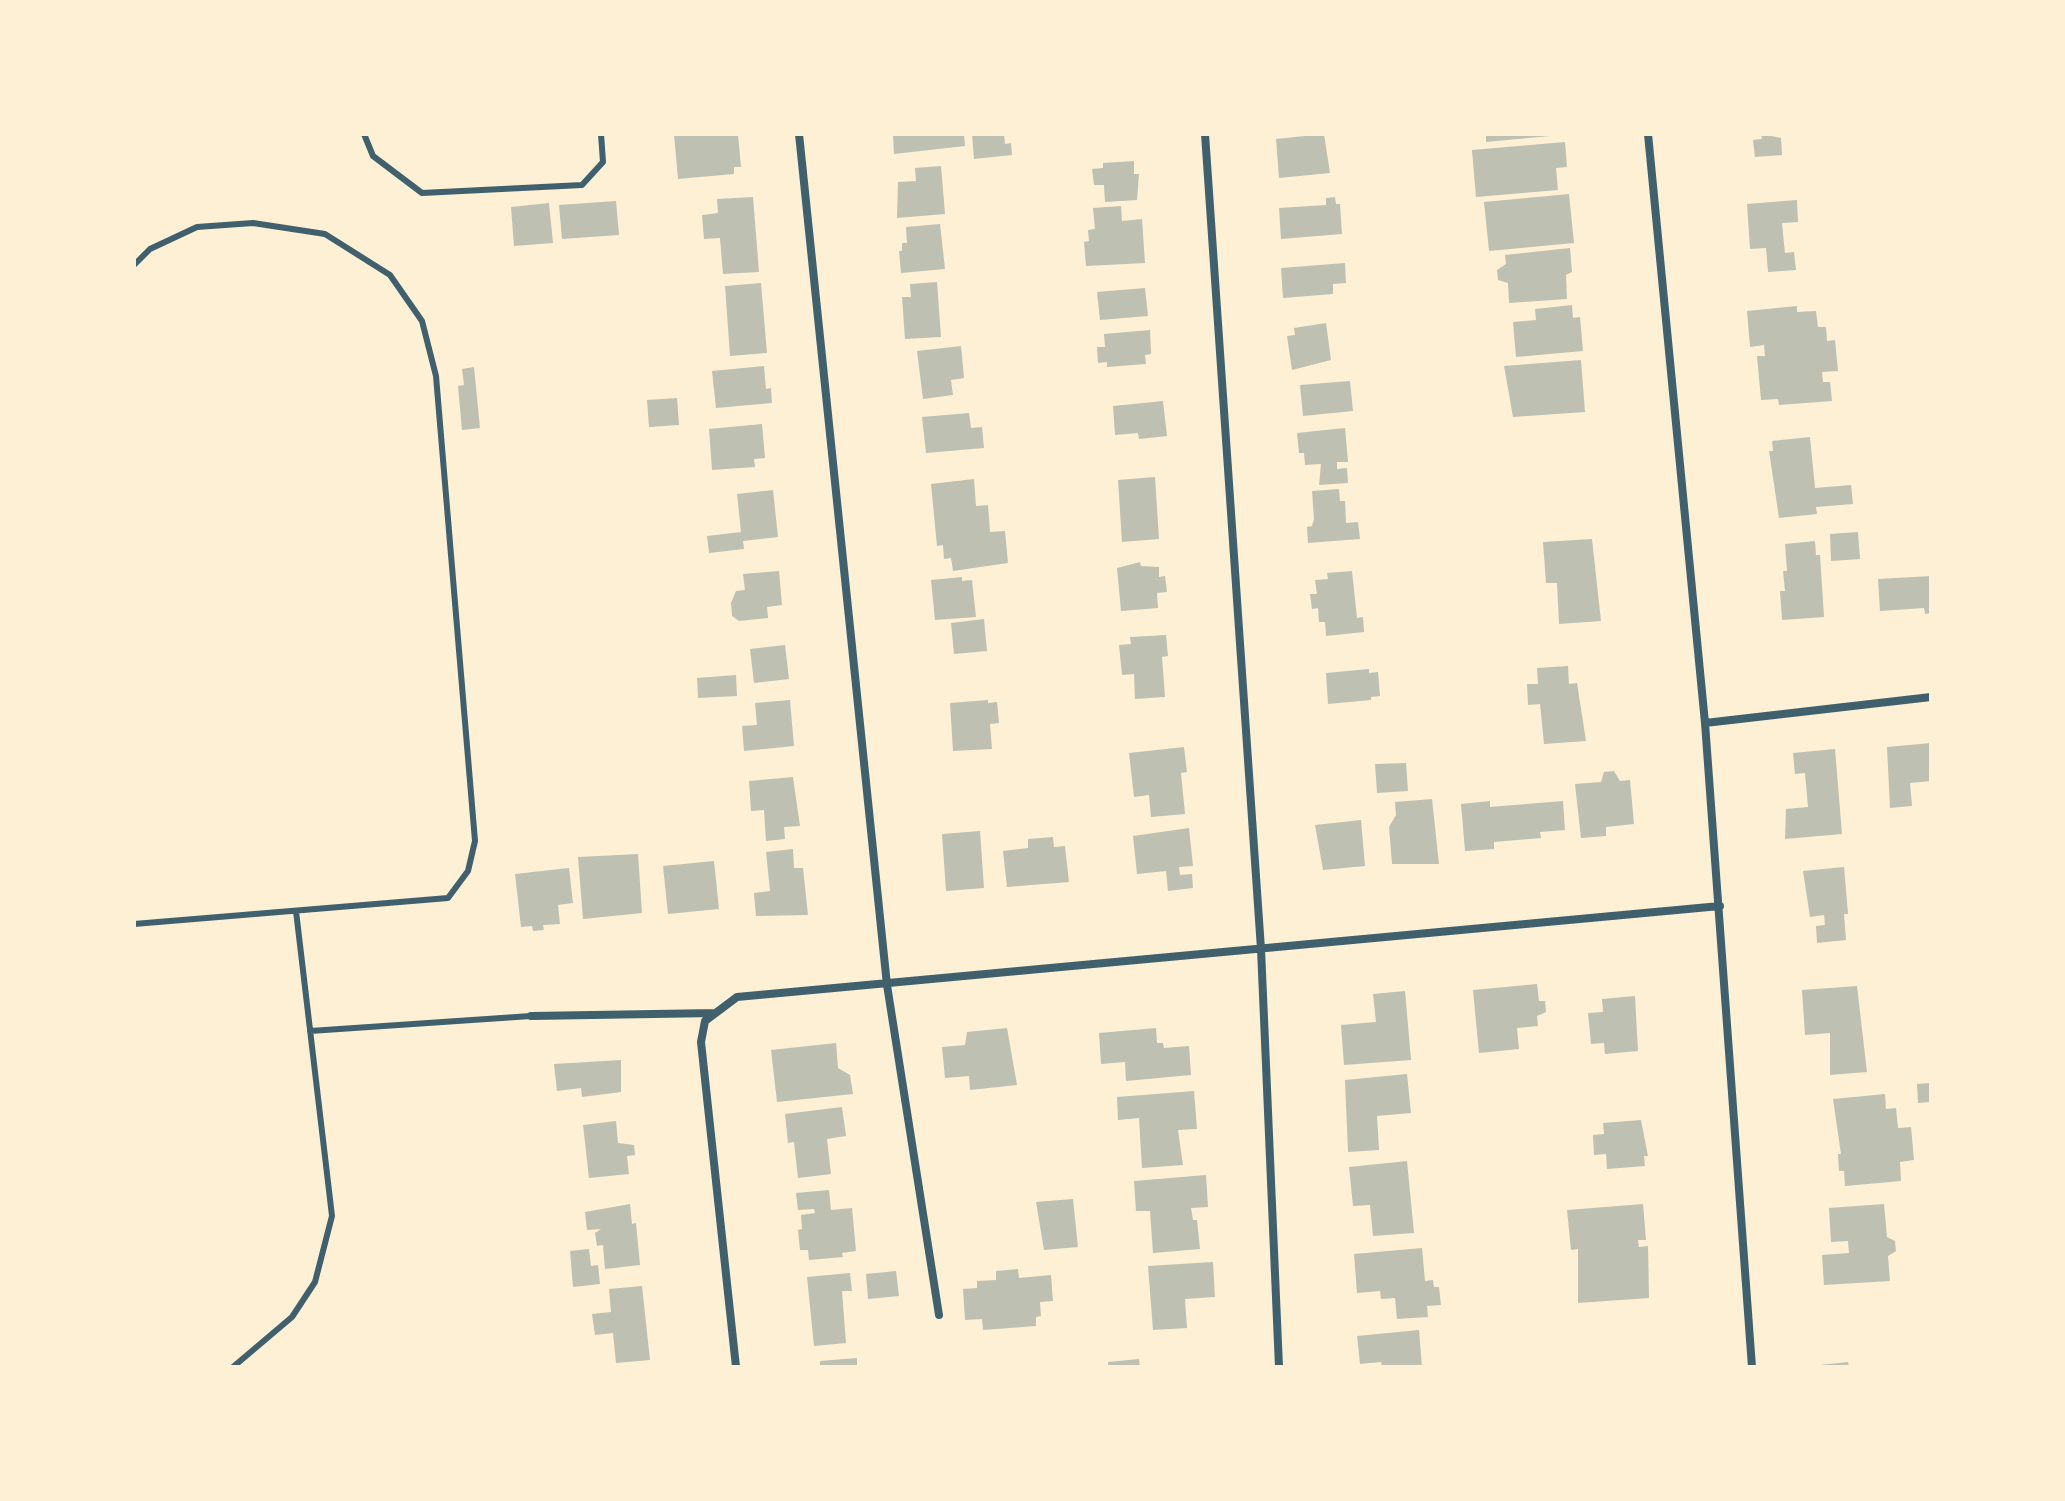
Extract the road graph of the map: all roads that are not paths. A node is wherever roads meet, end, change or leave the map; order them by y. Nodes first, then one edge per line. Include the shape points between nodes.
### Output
1 (364, 134) edge
2 (601, 134) edge
3 (799, 134) edge
4 (1205, 134) edge
5 (1648, 134) edge
6 (134, 265) edge
7 (1931, 697) edge
8 (1705, 723) junction
9 (1720, 906) junction
10 (296, 911) junction
11 (134, 924) edge
12 (1261, 949) junction
13 (887, 985) junction
14 (716, 1013) junction
15 (531, 1016) joint
16 (310, 1031) junction
17 (939, 1315) dead end
18 (233, 1367) edge
19 (736, 1367) edge
20 (1279, 1367) edge
21 (1752, 1367) edge

1 - 2 lane via 373,156 422,193 582,185 603,162
3 - 13 street
4 - 12 street
5 - 8 street
6 - 10 lane via 150,249 197,227 253,223 325,234 390,275 422,321 436,376 475,841 468,871 448,898
7 - 8 street
8 - 9 street
9 - 12 street
9 - 21 street
10 - 11 lane
10 - 16 lane
12 - 13 street
12 - 20 street
13 - 14 street via 737,997
13 - 17 street
14 - 15 street
14 - 19 street via 705,1021 701,1042
15 - 16 lane
16 - 18 lane via 332,1216 315,1282 292,1317

